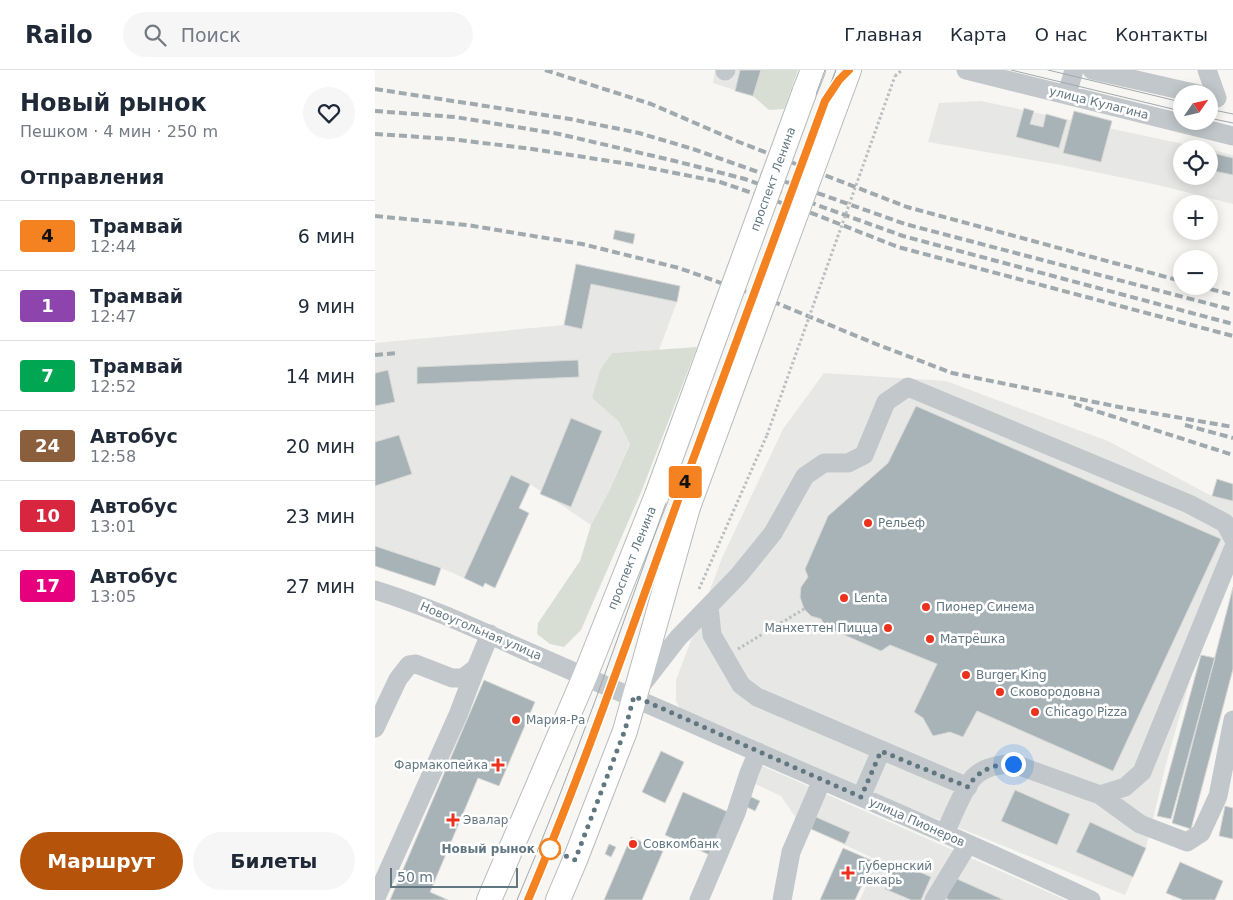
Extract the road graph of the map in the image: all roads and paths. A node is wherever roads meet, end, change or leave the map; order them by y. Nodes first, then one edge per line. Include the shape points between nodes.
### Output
1 (813, 70) edge
2 (860, 70) edge
3 (902, 70) edge
4 (965, 70) edge
5 (1073, 70) edge
6 (1092, 70) edge
7 (1207, 70) edge
8 (1137, 75) edge
9 (1173, 86) edge
10 (842, 87) edge
11 (1067, 94) junction
12 (1220, 99) edge
13 (1129, 110) junction
14 (1233, 136) edge
15 (1233, 538) edge
16 (1233, 549) edge
17 (375, 590) edge
18 (703, 600) junction
19 (804, 608) dead end
20 (490, 634) junction
21 (724, 657) junction
22 (477, 668) junction
23 (585, 676) junction
24 (634, 696) junction
25 (1233, 720) edge
26 (375, 728) edge
27 (881, 751) junction
28 (758, 752) junction
29 (822, 780) junction
30 (968, 787) junction
31 (1100, 794) junction
32 (861, 797) junction
33 (945, 833) junction
34 (969, 844) junction
35 (375, 900) edge
36 (489, 900) edge
37 (558, 900) edge
38 (699, 900) edge
39 (782, 900) edge
40 (934, 900) edge
41 (1091, 900) edge

1 - 23 main road, проспект Ленина, bridge via 657,495
2 - 10 street
3 - 18 path, bridge via 895,76 767,435
4 - 11 street, улица Кулагина
5 - 11 street
6 - 8 street
7 - 12 street
8 - 9 street
8 - 13 street
10 - 24 main road, bridge via 688,507
11 - 13 street, улица Кулагина
13 - 14 street, улица Кулагина
15 - 18 street via 1225,523 1189,504 908,387 887,402 864,455 848,463 824,463 805,476 773,533 739,575
16 - 31 street via 1142,772 1125,786
17 - 20 street, Новоугольная улица
18 - 21 street via 712,635
18 - 24 street
19 - 21 path
20 - 22 street
20 - 23 street, Новоугольная улица
21 - 27 street via 741,685 757,697
22 - 26 street via 463,678 452,678 416,664 409,665 398,679
22 - 35 street
23 - 24 street, Новоугольная улица
23 - 36 main road, проспект Ленина
24 - 28 street, улица Пионеров
24 - 37 main road via 625,730
25 - 31 street via 1218,796 1201,833 1187,842 1140,824
27 - 30 street
27 - 32 street
28 - 29 street, улица Пионеров
28 - 38 street via 737,813
29 - 32 street, улица Пионеров
29 - 39 street via 791,852
30 - 31 street via 983,771 999,764 1013,764
30 - 33 street
32 - 33 street, улица Пионеров
33 - 34 street, улица Пионеров
34 - 40 street
34 - 41 street, улица Пионеров

